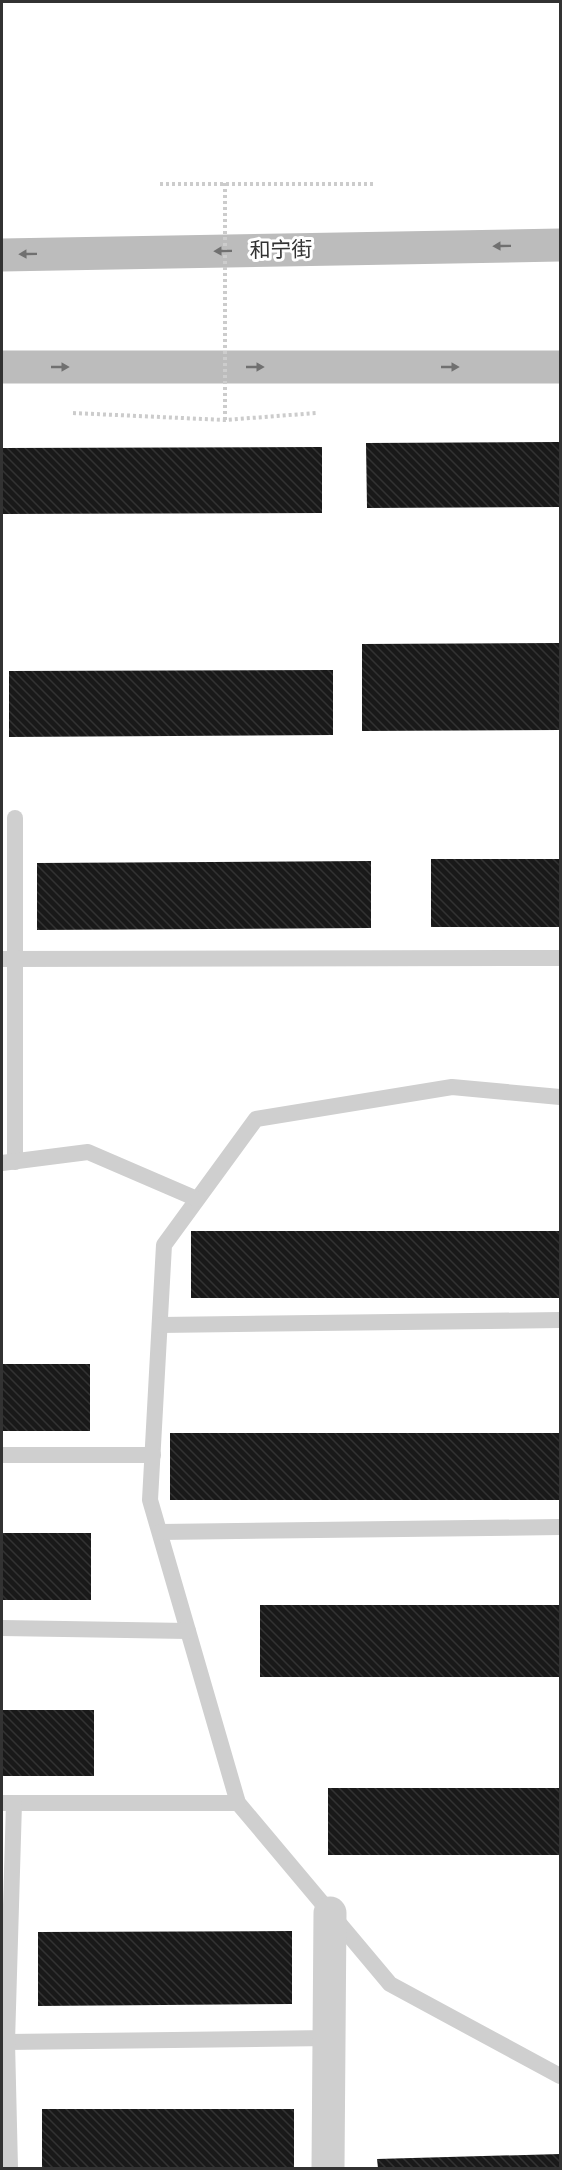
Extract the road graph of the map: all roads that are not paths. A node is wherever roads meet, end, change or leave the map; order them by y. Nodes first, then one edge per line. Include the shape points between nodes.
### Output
1 (561, 245) edge
2 (2, 255) edge
3 (2, 367) edge
4 (561, 367) edge
5 (15, 818) dead end
6 (561, 958) edge
7 (8, 959) edge
8 (561, 1097) edge
9 (8, 1162) edge
10 (198, 1199) junction
11 (561, 1320) edge
12 (160, 1325) junction
13 (2, 1455) edge
14 (153, 1455) junction
15 (561, 1527) edge
16 (160, 1532) junction
17 (2, 1628) edge
18 (188, 1631) junction
19 (8, 1803) edge
20 (238, 1803) junction
21 (330, 1913) junction
22 (5, 1974) edge
23 (329, 2038) junction
24 (7, 2042) junction
25 (561, 2076) edge
26 (7, 2158) edge
27 (328, 2169) edge

1 -> 2 main road, 和宁街
3 -> 4 main road
5 - 7 lane
6 - 7 lane
7 - 9 lane
8 - 10 lane via 452,1087 256,1119
9 - 10 lane via 88,1152
10 - 12 lane via 164,1245
11 - 12 lane
12 - 14 lane
13 - 14 lane
14 - 16 lane via 150,1500
15 - 16 lane
16 - 18 lane
17 - 18 lane
18 - 20 lane
19 - 20 lane
19 - 22 lane
20 - 21 lane
21 - 23 street
21 - 25 lane via 390,1984
22 - 24 lane
23 - 24 lane
23 - 27 street
24 - 26 lane

